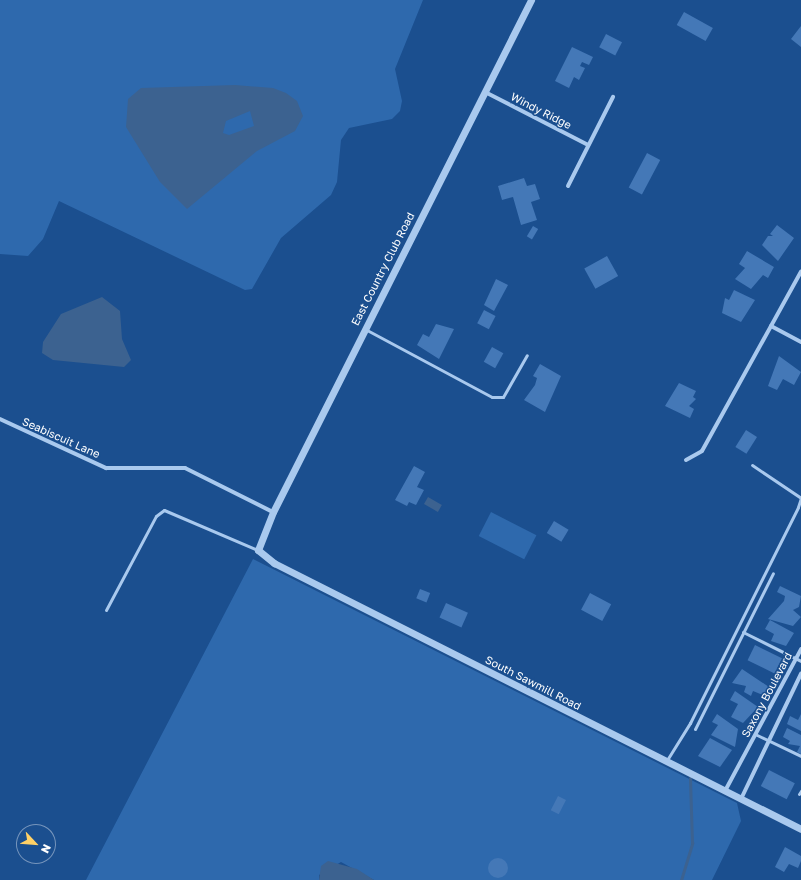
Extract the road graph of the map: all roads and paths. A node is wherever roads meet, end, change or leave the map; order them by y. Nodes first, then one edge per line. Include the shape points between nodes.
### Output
1 (531, 0) edge
2 (485, 92) junction
3 (613, 97) dead end
4 (588, 146) junction
5 (568, 186) dead end
6 (801, 272) edge
7 (772, 326) junction
8 (365, 329) junction
9 (801, 342) edge
10 (527, 355) dead end
11 (0, 420) edge
12 (686, 460) dead end
13 (752, 465) dead end
14 (273, 512) junction
15 (258, 550) junction
16 (773, 573) dead end
17 (106, 610) dead end
18 (743, 632) junction
19 (801, 649) edge
20 (796, 659) junction
21 (801, 661) edge
22 (801, 674) edge
23 (695, 729) dead end
24 (758, 735) junction
25 (767, 740) junction
26 (801, 756) edge
27 (666, 762) junction
28 (724, 791) junction
29 (742, 799) junction
30 (801, 829) edge

1 - 2 street, East Country Club Road
2 - 4 street, Windy Ridge
2 - 8 street, East Country Club Road
3 - 4 street
4 - 5 street
6 - 7 street
7 - 9 street
7 - 12 street via 702,451
8 - 10 lane via 492,397 503,397
8 - 14 street, East Country Club Road
11 - 14 street, Seabiscuit Lane via 106,468 185,468
13 - 27 lane via 801,498 690,723
14 - 15 street, East Country Club Road
15 - 17 lane via 164,510 156,516
15 - 27 street, South Sawmill Road via 274,563
16 - 18 lane
18 - 20 lane
18 - 23 lane
19 - 20 street, Saxony Boulevard
20 - 21 lane
20 - 24 street, Saxony Boulevard
22 - 25 street, Saxony Boulevard
24 - 25 lane
24 - 28 street, Saxony Boulevard via 738,762
25 - 26 lane
25 - 29 street, Saxony Boulevard
27 - 28 street, South Sawmill Road
28 - 29 street, South Sawmill Road
29 - 30 street, South Sawmill Road

